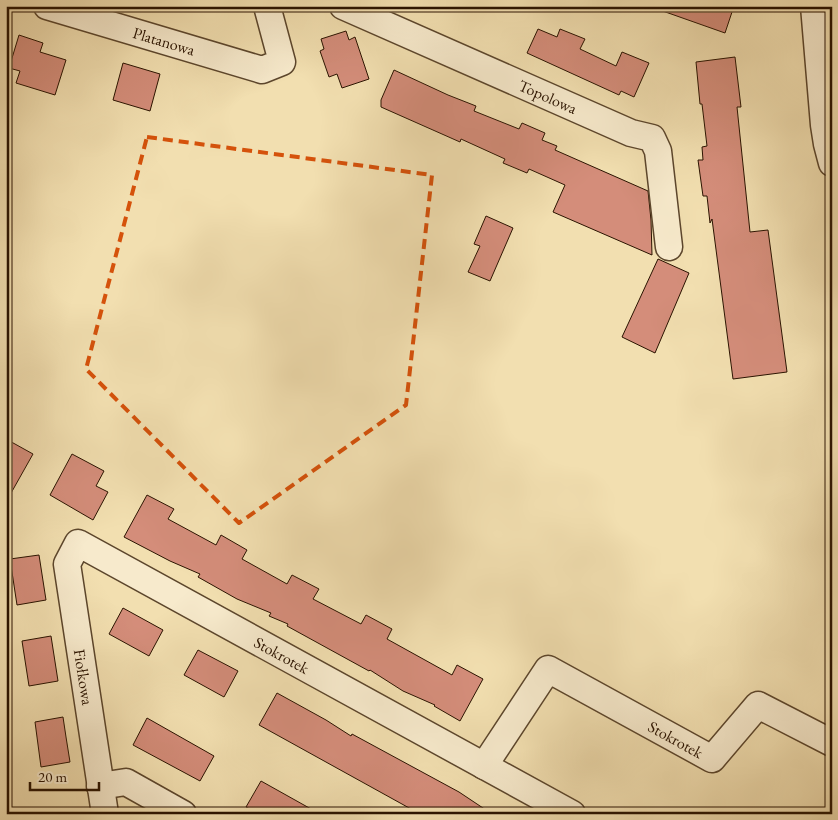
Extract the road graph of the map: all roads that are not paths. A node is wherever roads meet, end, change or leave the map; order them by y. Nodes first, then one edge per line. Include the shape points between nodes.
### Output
1 (46, 6) edge
2 (268, 6) edge
3 (343, 6) edge
4 (814, 6) edge
5 (832, 163) edge
6 (669, 247) dead end
7 (78, 543) joint
8 (832, 743) edge
9 (484, 766) junction
10 (100, 786) junction
11 (105, 814) edge
12 (183, 814) edge
13 (572, 814) edge

1 - 2 street, Platanowa via 262,70 282,62
3 - 6 street, Topolowa via 631,132 652,138 658,151
4 - 5 street via 824,125
7 - 9 street, Stokrotek
7 - 10 street, Fiołkowa via 67,564
8 - 9 street, Stokrotek via 758,706 712,759 548,669
9 - 13 street, Stokrotek
10 - 11 street, Fiołkowa
10 - 12 street via 126,782

